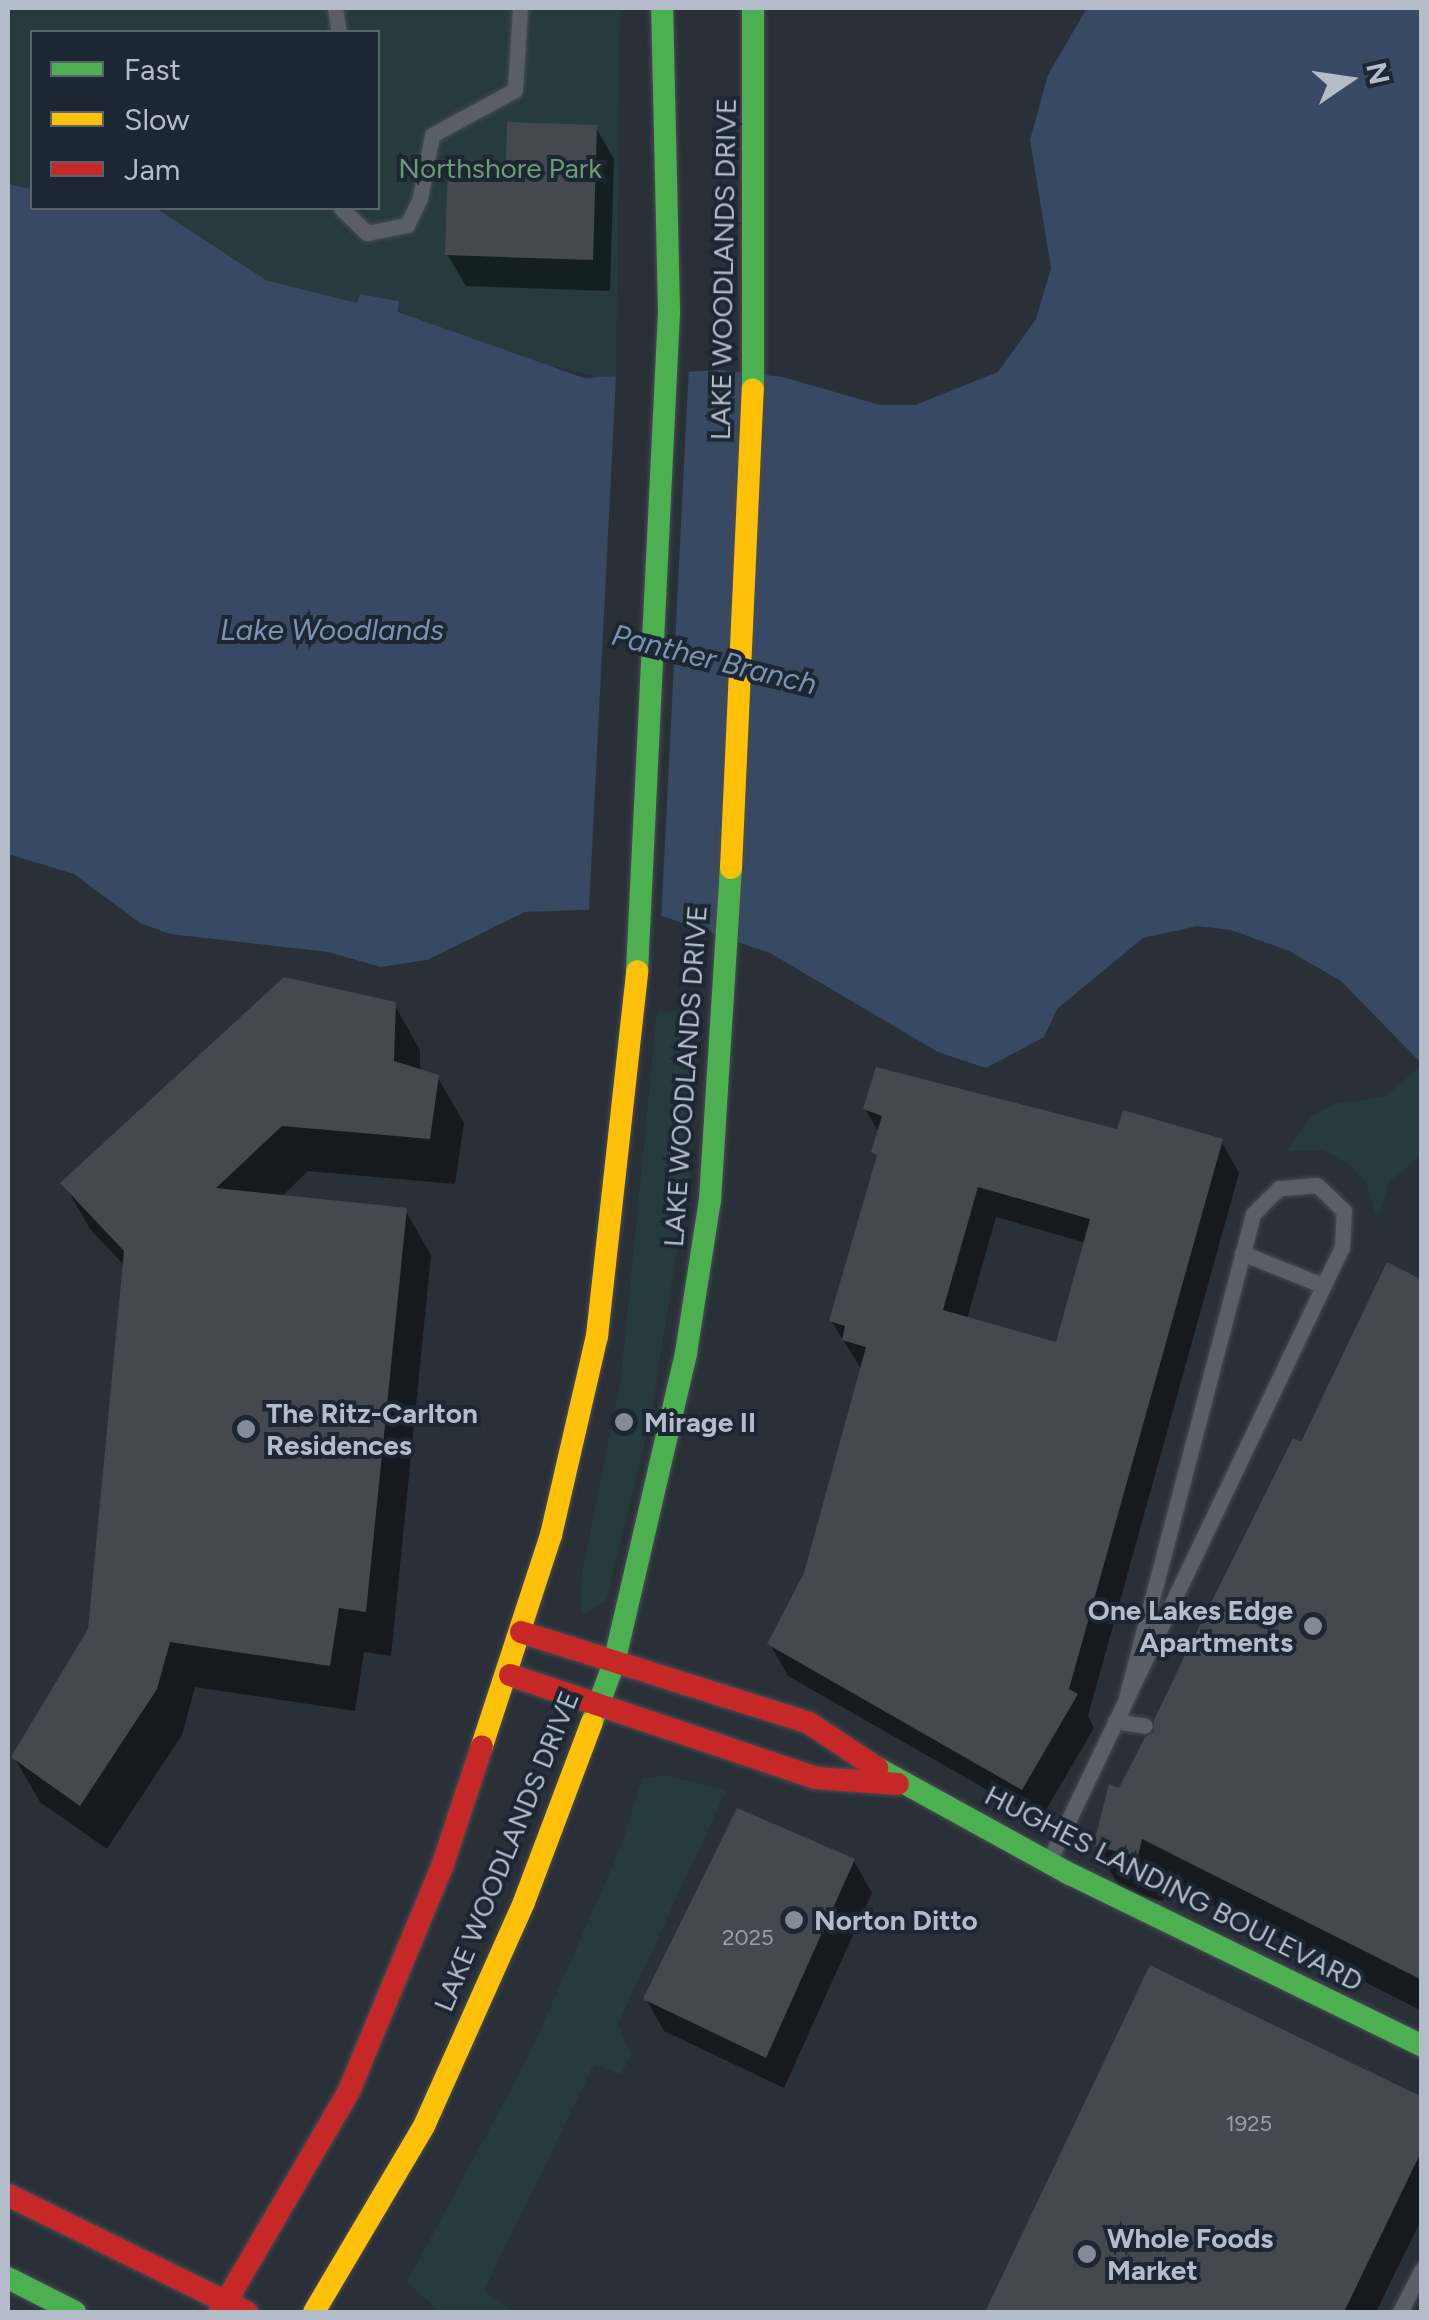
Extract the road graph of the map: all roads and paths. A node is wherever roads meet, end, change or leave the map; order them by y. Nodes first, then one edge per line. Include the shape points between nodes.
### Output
1 (520, 8) edge
2 (662, 8) edge
3 (754, 8) edge
4 (343, 210) edge
5 (1242, 1253) junction
6 (1322, 1284) junction
7 (521, 1632) junction
8 (614, 1663) junction
9 (510, 1675) junction
10 (1126, 1697) junction
11 (596, 1709) junction
12 (1115, 1721) junction
13 (1145, 1726) dead end
14 (900, 1784) junction
15 (1049, 1861) junction
16 (1422, 2046) edge
17 (8, 2195) edge
18 (1422, 2269) edge
19 (8, 2278) edge
20 (231, 2309) edge
21 (76, 2312) edge
22 (314, 2312) edge
23 (1400, 2312) edge

1 - 4 lane via 515,90 432,135 420,198 407,226 367,233
2 - 7 main road, LAKE WOODLANDS DRIVE via 668,311 635,1010 598,1336
3 - 8 main road, LAKE WOODLANDS DRIVE via 757,316 710,1200 686,1354
5 - 6 lane
5 - 6 lane via 1264,1198 1280,1188 1317,1184 1344,1211 1346,1232
5 - 10 lane
6 - 10 lane
7 - 8 main road, HUGHES LANDING BOULEVARD
7 - 9 main road, LAKE WOODLANDS DRIVE
8 - 11 main road, LAKE WOODLANDS DRIVE
8 - 14 main road, HUGHES LANDING BOULEVARD via 809,1723
9 - 11 main road, HUGHES LANDING BOULEVARD
9 - 20 main road, LAKE WOODLANDS DRIVE via 442,1866 349,2091
10 - 12 lane
11 - 14 main road, HUGHES LANDING BOULEVARD via 816,1778
11 - 22 main road, LAKE WOODLANDS DRIVE via 524,1902 424,2126
12 - 13 lane
12 - 15 lane
14 - 15 main road, HUGHES LANDING BOULEVARD
15 - 16 main road, HUGHES LANDING BOULEVARD
17 - 20 main road via 83,2242
18 - 23 lane
19 - 21 main road via 58,2293

